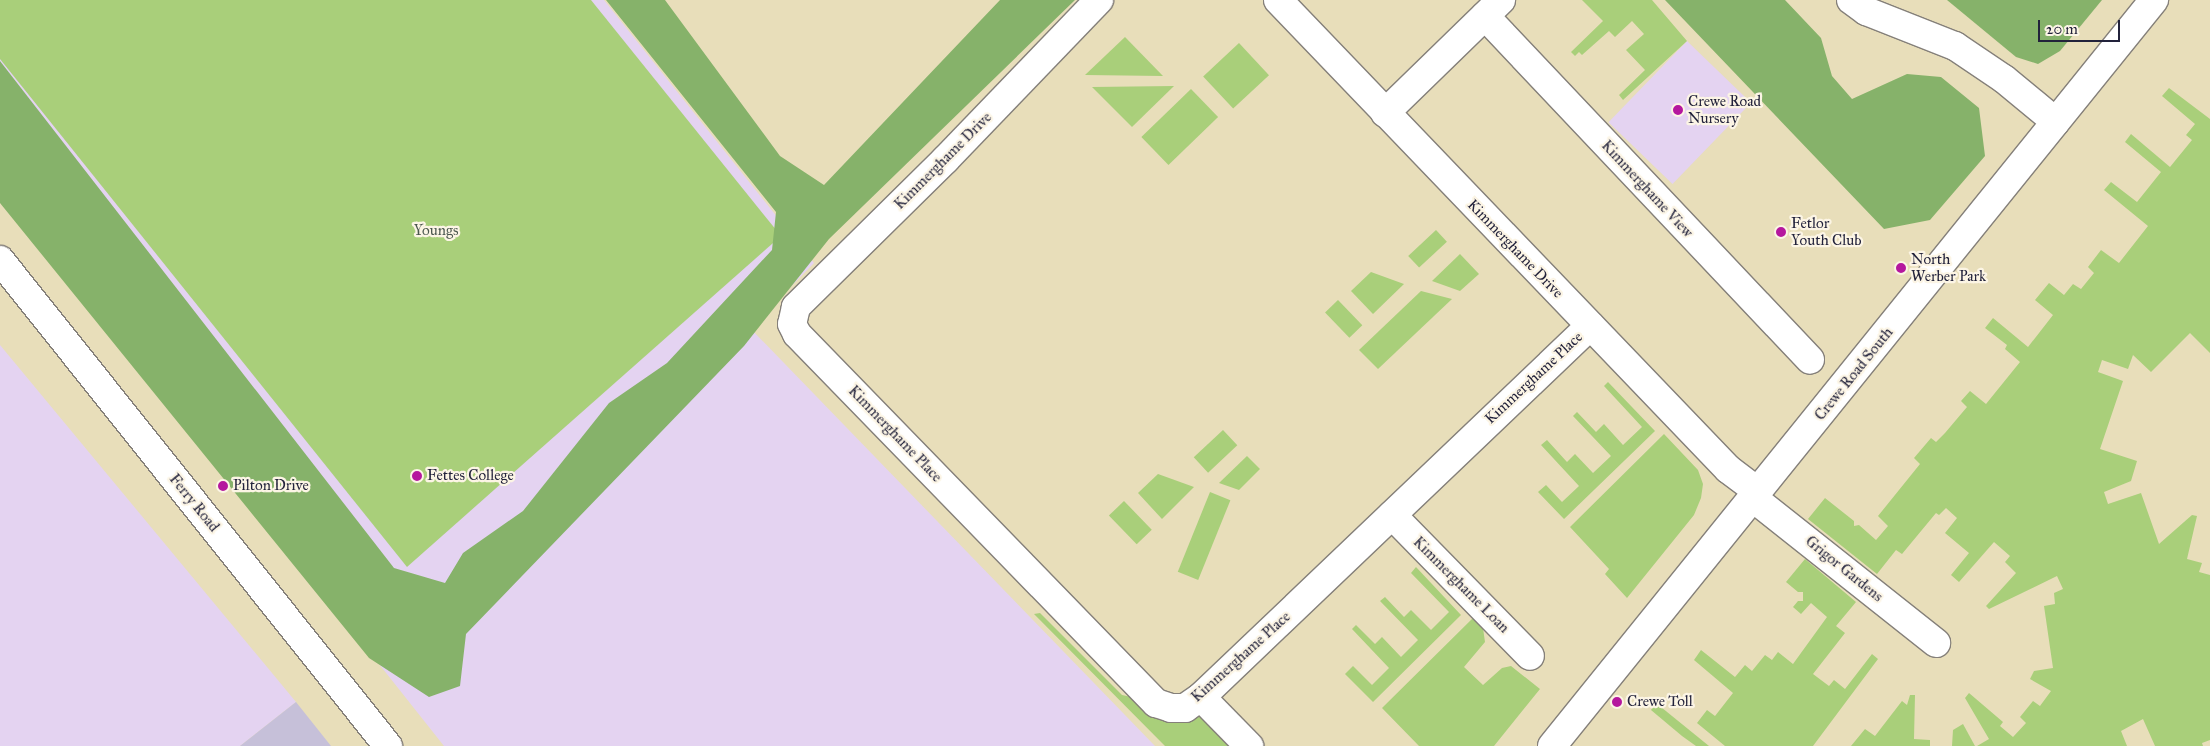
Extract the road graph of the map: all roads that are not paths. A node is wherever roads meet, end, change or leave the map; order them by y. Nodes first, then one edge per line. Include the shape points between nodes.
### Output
1 (1099, 0) edge
2 (1278, 0) edge
3 (1851, 0) edge
4 (2154, 0) edge
5 (1493, 8) edge
6 (1385, 114) junction
7 (2056, 122) junction
8 (0, 260) edge
9 (792, 324) joint
10 (1590, 326) junction
11 (1810, 360) dead end
12 (1755, 494) junction
13 (1392, 515) junction
14 (1936, 642) dead end
15 (1530, 656) dead end
16 (1201, 696) junction
17 (388, 746) edge
18 (1249, 746) edge
19 (1552, 746) edge

1 - 9 street, Kimmerghame Drive via 946,159 796,307
2 - 6 street, Kimmerghame Drive
3 - 7 street via 1866,11 1955,46 2004,79
4 - 7 street, Crewe Road South
5 - 6 street, Kimmerghame View
5 - 11 street, Kimmerghame View
6 - 10 street, Kimmerghame Drive
7 - 12 street, Crewe Road South
8 - 17 street, Ferry Road
9 - 16 street, Kimmerghame Place via 796,334 1156,703 1185,708
10 - 12 street, Kimmerghame Drive
10 - 13 street, Kimmerghame Place
12 - 14 street, Grigor Gardens
12 - 19 street, Crewe Road South
13 - 15 street, Kimmerghame Loan
13 - 16 street, Kimmerghame Place
16 - 18 street

